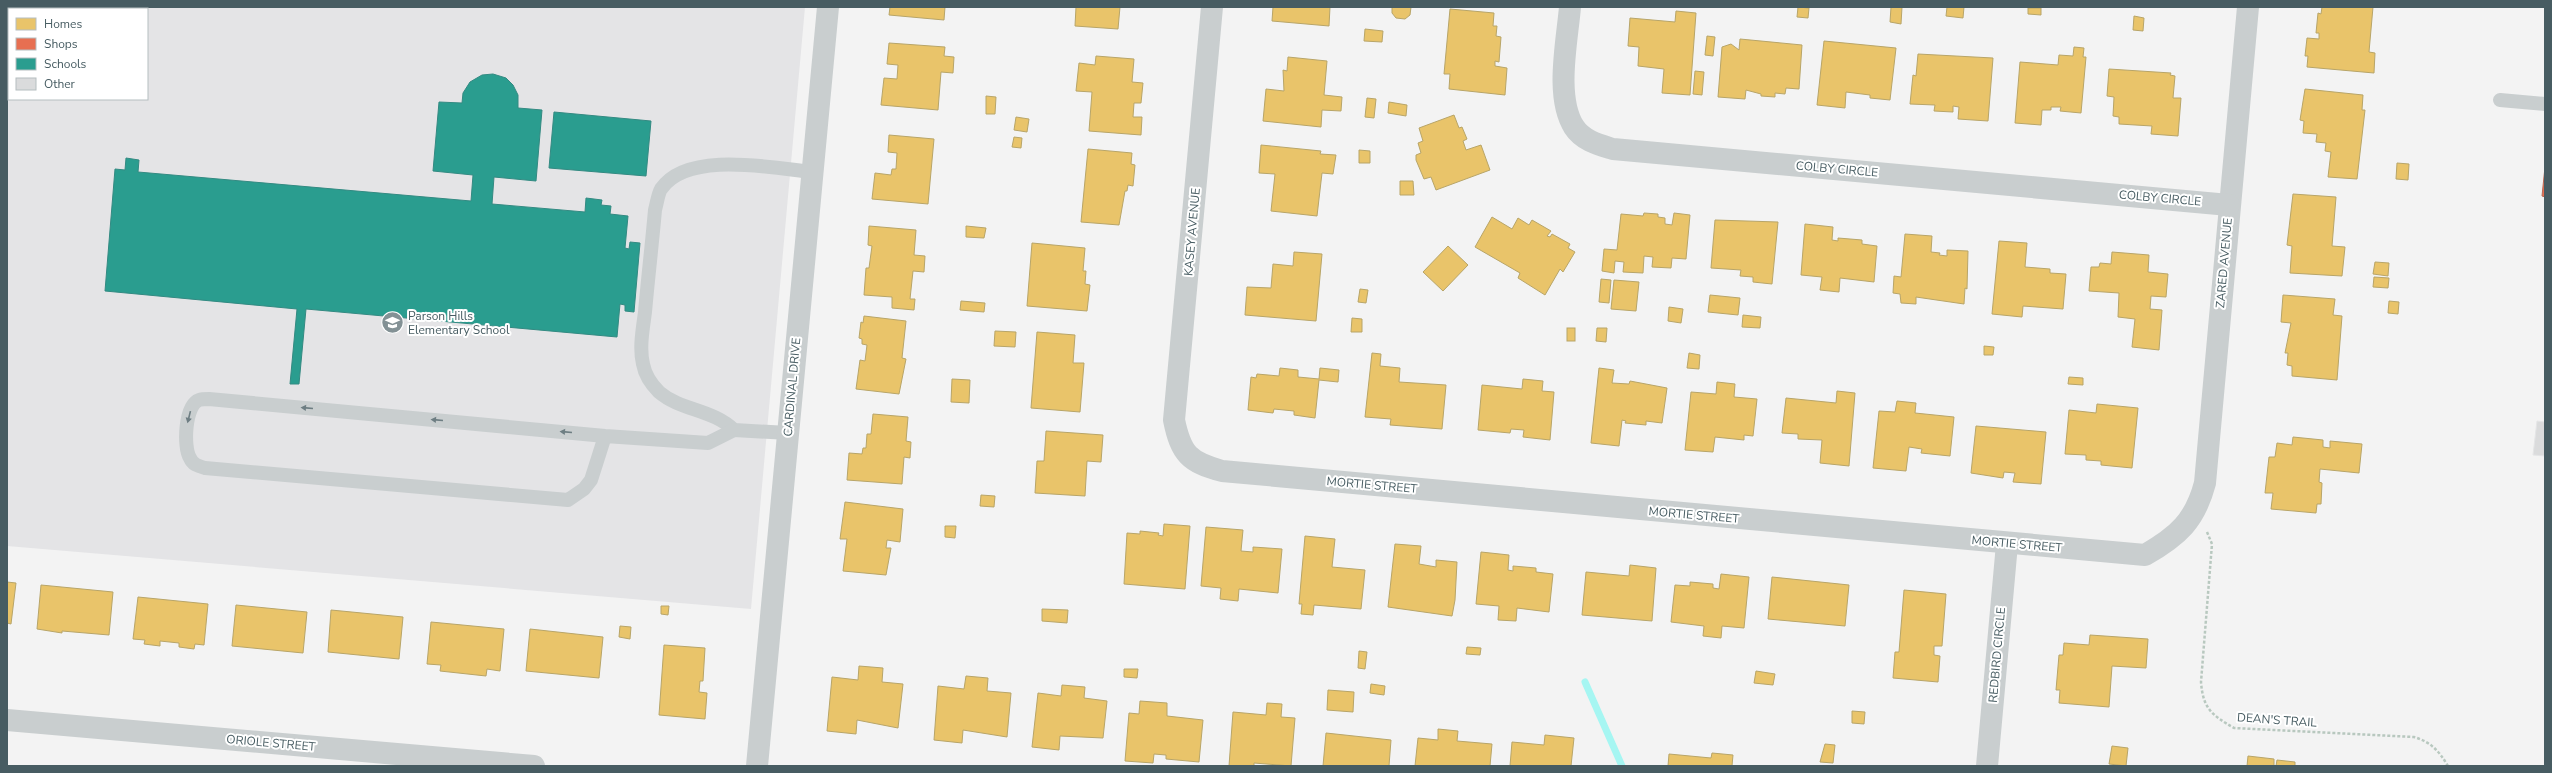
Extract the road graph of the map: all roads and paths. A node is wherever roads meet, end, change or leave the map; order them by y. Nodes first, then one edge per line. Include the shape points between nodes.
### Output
1 (828, 7) edge
2 (1212, 7) edge
3 (1570, 7) edge
4 (2248, 7) edge
5 (2500, 100) dead end
6 (2545, 104) edge
7 (812, 172) junction
8 (2229, 205) junction
9 (734, 430) junction
10 (788, 433) junction
11 (605, 436) junction
12 (1186, 454) joint
13 (2200, 523) junction
14 (2007, 544) junction
15 (7, 720) edge
16 (336, 757) edge
17 (534, 766) edge
18 (757, 766) edge
19 (1987, 766) edge
20 (2448, 766) edge

1 - 7 street, CARDINAL DRIVE
2 - 12 street, KASEY AVENUE via 1174,420 1178,439
3 - 8 street, COLBY CIRCLE via 1564,86 1566,107 1575,128 1591,142 1613,149
4 - 8 street, ZARED AVENUE
5 - 6 lane
7 - 9 lane via 727,164 704,166 684,171 671,178 661,190 655,210 642,340 644,370 659,391 675,403 713,415
7 - 10 street, CARDINAL DRIVE
8 - 13 street, ZARED AVENUE via 2205,483 2199,506
9 - 10 lane
9 - 11 lane via 708,443
10 - 18 street, CARDINAL DRIVE
11 -> 11 lane via 208,399 199,400 187,418 189,457 195,465 205,468 568,500 584,489 591,480
12 - 14 street, MORTIE STREET via 1201,465 1222,471
13 - 14 street, MORTIE STREET via 2145,555
13 - 20 path, DEAN'S TRAIL via 2212,544 2201,682 2202,698 2213,716 2234,728 2414,737 2427,741 2439,751
14 - 19 street, REDBIRD CIRCLE
15 - 16 street, ORIOLE STREET
16 - 17 street, ORIOLE STREET

